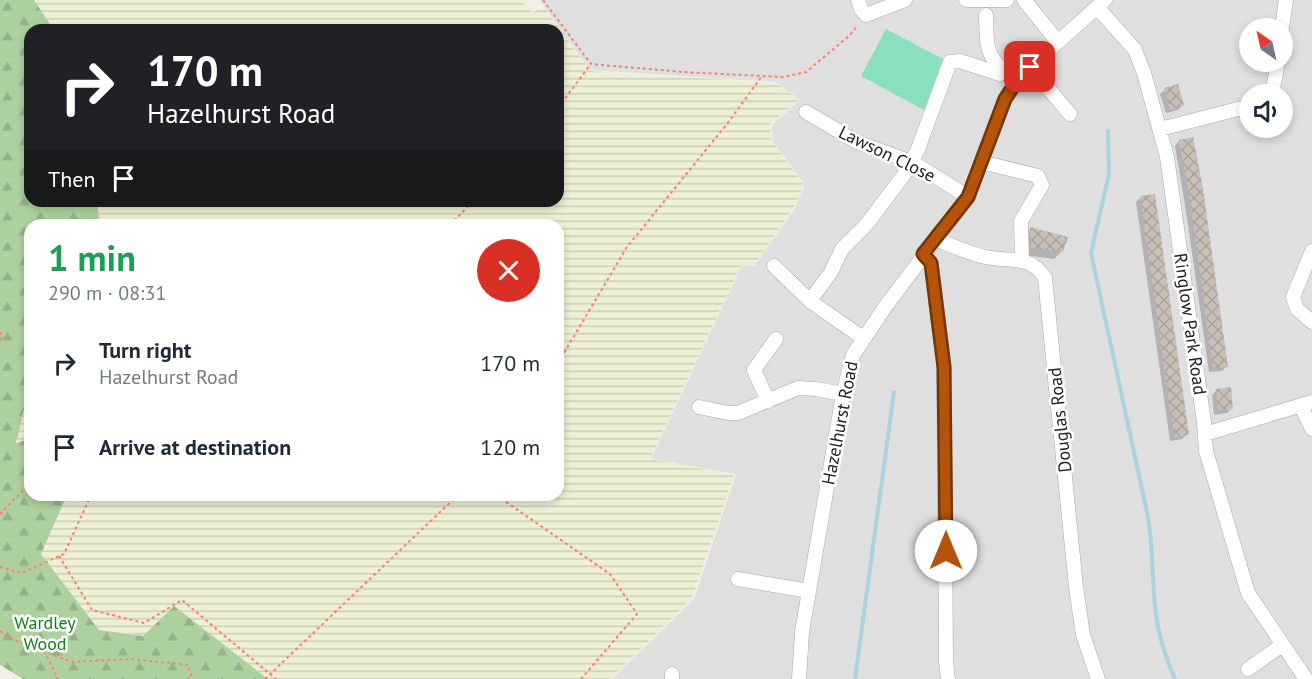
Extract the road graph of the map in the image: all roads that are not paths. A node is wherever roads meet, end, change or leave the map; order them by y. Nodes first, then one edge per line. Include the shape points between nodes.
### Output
1 (858, 0) edge
2 (905, 0) edge
3 (966, 0) edge
4 (1006, 0) edge
5 (1024, 0) edge
6 (1286, 0) edge
7 (1101, 4) edge
8 (986, 15) dead end
9 (1283, 18) edge
10 (1058, 42) junction
11 (1030, 67) junction
12 (1005, 72) junction
13 (1017, 81) junction
14 (1239, 109) edge
15 (806, 112) dead end
16 (1070, 114) dead end
17 (1160, 129) junction
18 (911, 162) junction
19 (981, 162) junction
20 (968, 197) junction
21 (936, 239) junction
22 (1312, 250) edge
23 (923, 254) junction
24 (1022, 260) junction
25 (774, 266) dead end
26 (810, 301) junction
27 (1312, 322) edge
28 (863, 338) junction
29 (776, 339) dead end
30 (843, 394) junction
31 (768, 401) junction
32 (1306, 404) edge
33 (699, 407) dead end
34 (1312, 429) edge
35 (1205, 434) junction
36 (738, 579) dead end
37 (809, 591) junction
38 (1282, 645) junction
39 (1248, 669) dead end
40 (799, 679) edge
41 (948, 679) edge
42 (1098, 679) edge
43 (1306, 679) edge

1 - 2 street via 866,15
3 - 4 street
5 - 10 street
6 - 9 street
7 - 10 street, Hazelhurst Road
7 - 17 street, Ringlow Park Road via 1135,50
8 - 12 street via 991,59
10 - 11 street, Hazelhurst Road
11 - 13 street, Hazelhurst Road
11 - 16 street
12 - 13 street
12 - 18 street via 950,62
13 - 19 street, Hazelhurst Road via 1005,99
14 - 17 street
15 - 18 street, Lawson Close via 857,142
17 - 35 street, Ringlow Park Road
18 - 20 street, Lawson Close
18 - 26 street via 866,225 842,249
19 - 20 street, Hazelhurst Road
19 - 24 street via 1038,176 1042,184 1022,221
20 - 21 street, Hazelhurst Road
21 - 23 street, Hazelhurst Road
21 - 24 street via 988,257
22 - 27 street via 1293,297 1297,309
23 - 28 street, Hazelhurst Road
23 - 41 street via 931,263 944,367
24 - 42 street, Douglas Road via 1040,270 1046,286 1076,587 1083,634
25 - 26 street
26 - 28 street
28 - 30 street, Hazelhurst Road via 853,355
29 - 31 street via 754,370
30 - 31 street via 798,388
30 - 37 street, Hazelhurst Road
31 - 33 street via 738,413
32 - 34 street
32 - 35 street
35 - 38 street, Ringlow Park Road via 1206,451 1248,593
36 - 37 street
37 - 40 street, Hazelhurst Road
38 - 39 street
38 - 43 street, Ringlow Park Road

